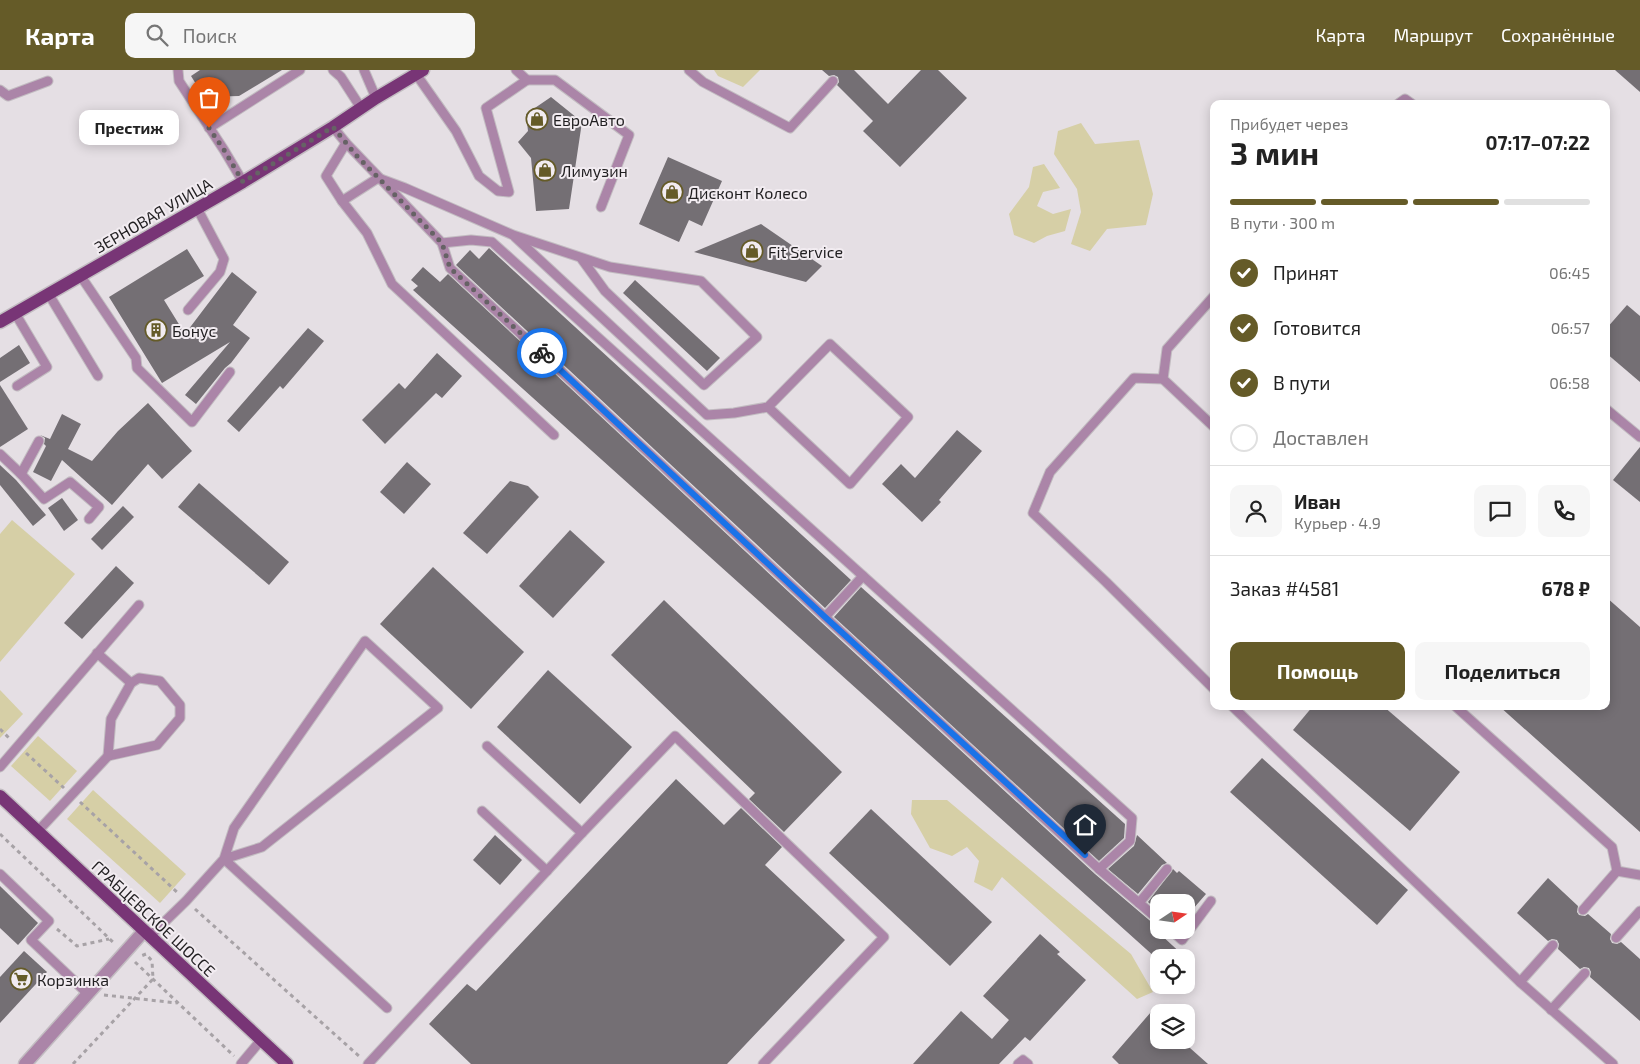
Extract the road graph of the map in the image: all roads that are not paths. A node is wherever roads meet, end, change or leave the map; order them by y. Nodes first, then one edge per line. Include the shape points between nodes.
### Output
1 (178, 70) edge
2 (300, 70) edge
3 (333, 70) edge
4 (364, 70) edge
5 (516, 70) edge
6 (689, 70) edge
7 (420, 72) edge
8 (527, 80) junction
9 (48, 81) dead end
10 (833, 81) dead end
11 (0, 90) edge
12 (376, 98) junction
13 (361, 108) junction
14 (333, 127) junction
15 (209, 128) junction
16 (346, 143) junction
17 (378, 178) junction
18 (243, 182) junction
19 (342, 201) junction
20 (198, 208) junction
21 (601, 208) dead end
22 (513, 235) junction
23 (442, 243) junction
24 (581, 258) junction
25 (80, 275) junction
26 (48, 293) junction
27 (1210, 301) edge
28 (188, 310) dead end
29 (15, 313) junction
30 (0, 322) edge
31 (230, 372) dead end
32 (98, 376) dead end
33 (1164, 380) junction
34 (17, 386) dead end
35 (768, 407) junction
36 (1610, 412) edge
37 (1210, 423) edge
38 (554, 435) dead end
39 (1640, 437) edge
40 (39, 441) dead end
41 (0, 454) edge
42 (21, 474) junction
43 (89, 519) dead end
44 (864, 576) junction
45 (139, 604) dead end
46 (825, 617) junction
47 (98, 653) junction
48 (131, 683) junction
49 (1210, 685) edge
50 (1236, 710) edge
51 (1459, 710) edge
52 (487, 746) dead end
53 (108, 756) junction
54 (0, 767) edge
55 (0, 796) edge
56 (482, 811) dead end
57 (38, 831) junction
58 (582, 833) junction
59 (224, 859) junction
60 (1099, 869) junction
61 (1167, 869) dead end
62 (547, 871) junction
63 (1617, 871) junction
64 (0, 874) edge
65 (1640, 875) edge
66 (1211, 901) dead end
67 (1139, 903) junction
68 (1583, 910) dead end
69 (1640, 911) edge
70 (1150, 912) edge
71 (1195, 923) edge
72 (147, 933) junction
73 (1616, 938) dead end
74 (1553, 945) dead end
75 (1585, 972) dead end
76 (1520, 982) junction
77 (88, 994) junction
78 (387, 1008) dead end
79 (1551, 1010) junction
80 (261, 1040) junction
81 (25, 1064) edge
82 (241, 1064) edge
83 (287, 1064) edge
84 (368, 1064) edge
85 (763, 1064) edge
86 (1018, 1064) edge
87 (1028, 1064) edge
88 (1613, 1064) edge

1 - 15 lane via 179,81
2 - 15 lane
3 - 13 lane
4 - 12 lane
5 - 8 lane
6 - 10 lane via 703,82 790,128
7 - 8 lane via 479,176 498,191 509,192 486,108
7 - 12 main road, ЗЕРНОВАЯ УЛИЦА
8 - 21 lane via 555,80 629,135
9 - 11 lane via 8,96
12 - 13 main road, ЗЕРНОВАЯ УЛИЦА
13 - 14 main road, ЗЕРНОВАЯ УЛИЦА
14 - 16 lane
14 - 18 main road, ЗЕРНОВАЯ УЛИЦА
15 - 18 lane
16 - 17 lane
16 - 19 lane via 326,176
17 - 19 lane
17 - 22 lane
17 - 23 lane
18 - 20 main road, ЗЕРНОВАЯ УЛИЦА
19 - 38 lane via 366,232 392,284
20 - 25 main road, ЗЕРНОВАЯ УЛИЦА
20 - 28 lane via 224,259 220,272
22 - 24 lane
22 - 35 lane via 707,415
23 - 44 lane via 492,242
23 - 46 lane via 450,268
24 - 24 lane via 605,291 704,385 757,337 701,281 610,267
25 - 26 main road, ЗЕРНОВАЯ УЛИЦА
25 - 31 lane via 136,358 137,368 192,422
26 - 29 main road, ЗЕРНОВАЯ УЛИЦА
26 - 32 lane
27 - 33 lane via 1167,349
29 - 30 main road, ЗЕРНОВАЯ УЛИЦА
29 - 34 lane via 47,367
33 - 37 lane
33 - 49 lane via 1134,378 1050,472 1033,513
35 - 35 lane via 850,484 908,417 830,344
36 - 39 lane
40 - 42 lane
41 - 42 lane
42 - 43 lane via 44,499 70,482 100,507
44 - 46 lane
44 - 60 lane via 1132,818 1130,841
45 - 47 lane
46 - 60 lane
47 - 48 lane
47 - 54 lane
48 - 53 lane via 111,719
48 - 53 lane via 140,678 160,681 180,705 180,718 157,745
50 - 76 lane
51 - 63 lane via 1612,848
52 - 58 lane
53 - 57 lane
55 - 57 main road, ГРАБЦЕВСКОЕ ШОССЕ
56 - 62 lane
57 - 72 main road, ГРАБЦЕВСКОЕ ШОССЕ
58 - 62 lane
58 - 85 lane via 675,736 884,937
59 - 59 lane via 234,828 364,642 438,708 262,847
59 - 72 lane via 186,901
59 - 78 lane
60 - 67 lane
61 - 67 lane
62 - 84 lane
63 - 65 lane
63 - 68 lane
64 - 77 lane via 49,921 31,940
66 - 71 lane
67 - 70 lane
69 - 73 lane
72 - 77 street via 124,953
72 - 80 main road, ГРАБЦЕВСКОЕ ШОССЕ
74 - 76 lane
75 - 79 lane
76 - 79 lane
77 - 81 street
79 - 88 lane
80 - 82 lane
80 - 83 main road, ГРАБЦЕВСКОЕ ШОССЕ
86 - 87 lane via 1022,1060

